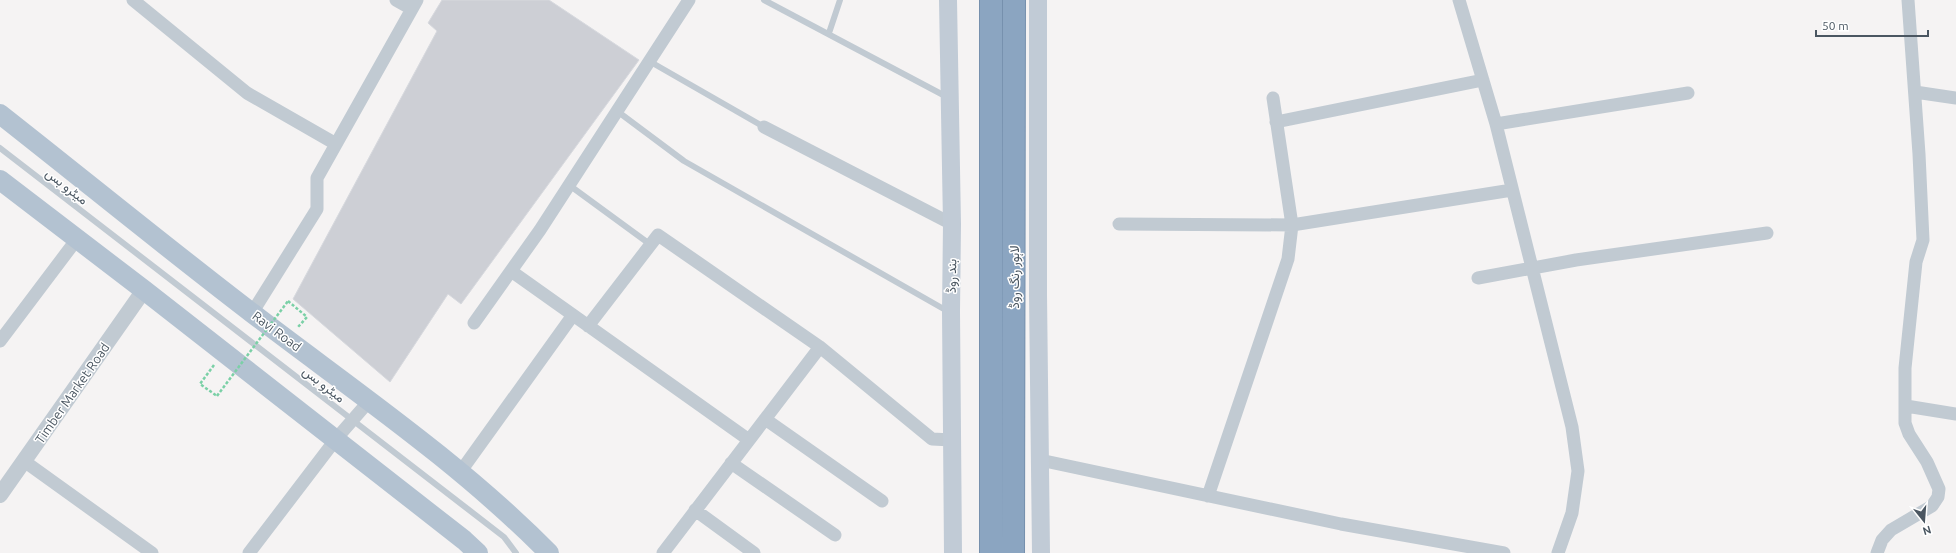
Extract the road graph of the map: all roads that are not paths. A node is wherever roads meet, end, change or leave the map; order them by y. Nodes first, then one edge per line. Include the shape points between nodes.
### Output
1 (133, 0) edge
2 (396, 0) edge
3 (689, 0) edge
4 (764, 0) edge
5 (840, 0) edge
6 (948, 0) edge
7 (991, 0) edge
8 (1014, 0) edge
9 (1038, 0) edge
10 (1459, 0) edge
11 (1908, 0) edge
12 (414, 4) edge
13 (829, 33) junction
14 (649, 61) junction
15 (1483, 80) junction
16 (1914, 92) junction
17 (1688, 93) dead end
18 (948, 98) junction
19 (1273, 98) dead end
20 (1956, 98) edge
21 (617, 111) junction
22 (0, 114) edge
23 (1276, 122) junction
24 (1496, 124) junction
25 (764, 127) joint
26 (336, 144) junction
27 (0, 148) edge
28 (569, 185) junction
29 (2, 187) edge
30 (1512, 190) junction
31 (952, 224) junction
32 (1119, 224) dead end
33 (1292, 225) junction
34 (1766, 233) dead end
35 (77, 239) junction
36 (651, 245) junction
37 (1532, 267) junction
38 (511, 271) junction
39 (1478, 278) dead end
40 (144, 290) junction
41 (951, 312) junction
42 (252, 313) junction
43 (573, 315) junction
44 (474, 323) dead end
45 (588, 326) junction
46 (0, 341) edge
47 (820, 347) junction
48 (370, 400) junction
49 (1906, 406) junction
50 (1956, 414) edge
51 (765, 419) junction
52 (353, 421) junction
53 (336, 439) junction
54 (749, 440) junction
55 (952, 440) junction
56 (24, 460) junction
57 (1040, 460) junction
58 (731, 463) junction
59 (461, 471) junction
60 (0, 495) edge
61 (1208, 496) junction
62 (882, 501) dead end
63 (695, 510) junction
64 (834, 535) dead end
65 (152, 553) edge
66 (249, 553) edge
67 (478, 553) edge
68 (516, 553) edge
69 (549, 553) edge
70 (663, 553) edge
71 (754, 553) edge
72 (954, 553) edge
73 (991, 553) edge
74 (1013, 553) edge
75 (1041, 553) edge
76 (1504, 553) edge
77 (1558, 553) edge
78 (1877, 553) edge

1 - 26 street via 247,93
2 - 12 street
3 - 14 street
4 - 13 lane
5 - 13 lane
6 - 18 main road, بند روڈ
7 - 73 highway, لاہور رنگ روڈ
8 - 74 highway, لاہور رنگ روڈ
9 - 57 main road
10 - 15 street
11 - 16 street
12 - 26 street
13 - 18 lane
14 - 21 street
14 - 25 lane
15 - 23 street
15 - 24 street
16 - 20 street
16 - 49 street via 1923,240 1916,262 1905,368
17 - 24 street
18 - 31 main road, بند روڈ
19 - 23 street
21 - 28 street
21 - 41 lane via 684,161
22 - 42 main road, Ravi Road
23 - 33 street
24 - 30 street
25 - 31 street
26 - 42 street via 317,178 317,209
27 - 52 lane, میٹرو بس
28 - 36 lane
28 - 38 street
29 - 35 main road
30 - 33 street
30 - 37 street
31 - 41 main road, بند روڈ
32 - 33 street
33 - 61 street via 1288,259
34 - 37 street
35 - 40 main road
35 - 46 street
36 - 45 street
36 - 47 street via 658,235
37 - 39 street
37 - 77 street via 1572,427 1578,471 1572,513
38 - 43 street
38 - 44 street
40 - 53 main road
40 - 56 street, Timber Market Road
41 - 55 main road, بند روڈ
42 - 48 main road, Ravi Road
43 - 45 street
43 - 59 street
45 - 54 street
47 - 51 street
47 - 55 street via 932,439
48 - 52 street
48 - 59 main road, Ravi Road
49 - 50 street
49 - 78 street via 1905,422 1909,434 1927,462 1939,489 1938,497 1932,506 1891,530 1882,540
51 - 54 street
51 - 62 street
52 - 53 street
52 - 68 lane, میٹرو بس via 504,537
53 - 66 street
53 - 67 main road
54 - 58 street
55 - 72 main road, بند روڈ
56 - 60 street, Timber Market Road
56 - 65 street
57 - 61 street
57 - 75 main road
58 - 63 street
58 - 64 street
59 - 69 main road, Ravi Road via 518,521
61 - 76 street via 1341,524
63 - 70 street
63 - 71 street

